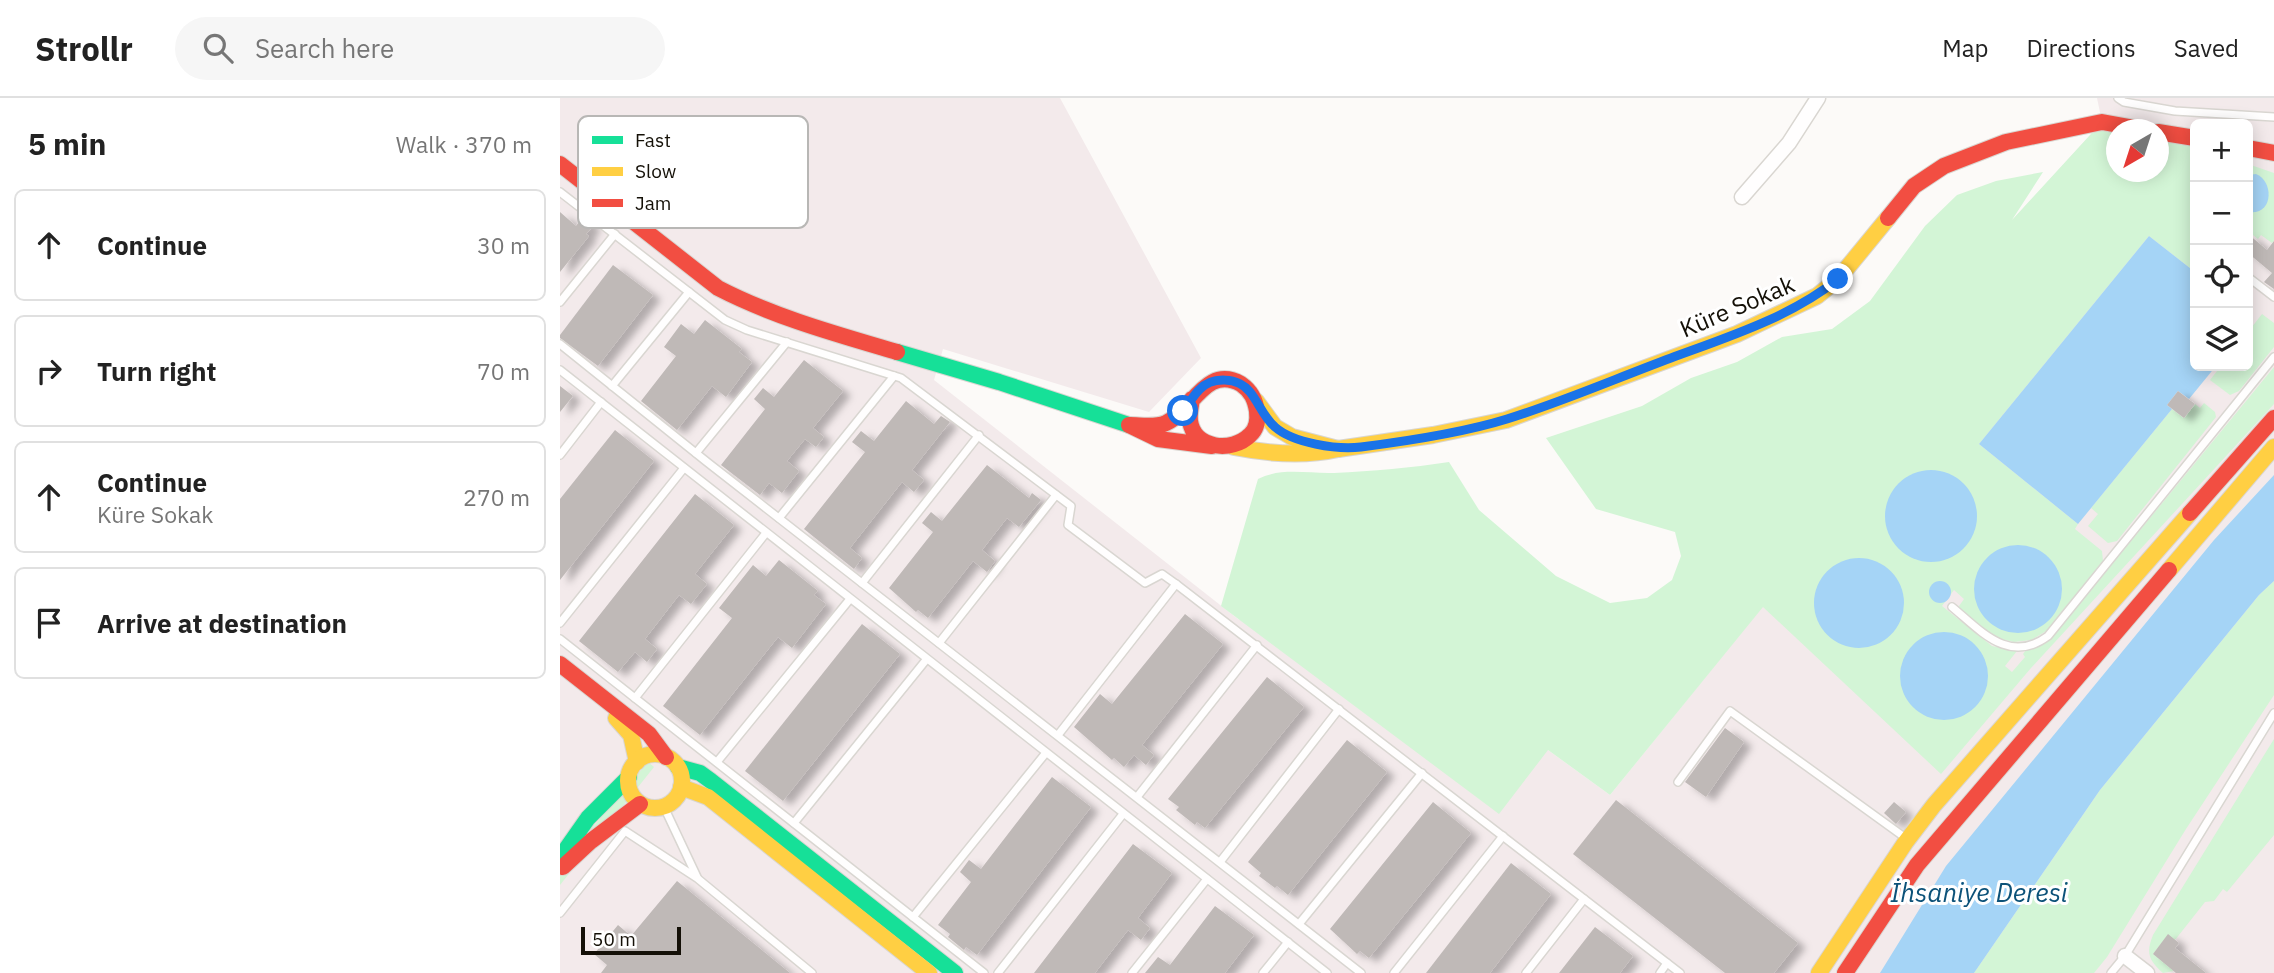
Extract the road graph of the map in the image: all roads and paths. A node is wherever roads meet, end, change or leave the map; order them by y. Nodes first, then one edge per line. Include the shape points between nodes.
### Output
1 (1818, 98) edge
2 (2118, 98) edge
3 (2274, 117) edge
4 (2106, 123) edge
5 (2169, 134) edge
6 (2190, 137) edge
7 (2253, 149) edge
8 (2274, 153) edge
9 (560, 164) edge
10 (578, 177) edge
11 (560, 192) edge
12 (1742, 197) dead end
13 (578, 206) edge
14 (607, 228) edge
15 (643, 228) edge
16 (615, 234) junction
17 (2253, 281) edge
18 (689, 292) junction
19 (2274, 297) edge
20 (560, 302) edge
21 (788, 342) junction
22 (560, 344) edge
23 (2274, 357) edge
24 (560, 370) edge
25 (894, 376) junction
26 (612, 386) junction
27 (1192, 399) junction
28 (1256, 401) junction
29 (601, 402) junction
30 (2274, 418) edge
31 (1129, 425) junction
32 (979, 435) junction
33 (1212, 446) junction
34 (1234, 447) junction
35 (2274, 447) edge
36 (1338, 449) junction
37 (696, 453) junction
38 (560, 455) edge
39 (684, 468) junction
40 (1056, 495) junction
41 (779, 518) junction
42 (766, 533) junction
43 (862, 583) junction
44 (1176, 584) junction
45 (850, 599) junction
46 (1952, 607) dead end
47 (560, 623) edge
48 (560, 639) edge
49 (939, 643) junction
50 (1257, 645) junction
51 (926, 660) junction
52 (560, 664) edge
53 (560, 675) edge
54 (635, 698) junction
55 (1339, 709) junction
56 (2274, 713) edge
57 (1058, 735) junction
58 (1045, 754) junction
59 (637, 762) junction
60 (672, 762) junction
61 (717, 762) junction
62 (1422, 773) junction
63 (629, 777) junction
64 (1678, 782) dead end
65 (681, 787) junction
66 (1137, 797) junction
67 (640, 804) junction
68 (664, 807) junction
69 (1123, 814) junction
70 (794, 823) junction
71 (1503, 836) junction
72 (1907, 840) junction
73 (560, 858) edge
74 (1220, 862) junction
75 (560, 870) edge
76 (697, 878) junction
77 (1206, 879) junction
78 (1584, 899) junction
79 (560, 914) edge
80 (913, 917) junction
81 (1299, 925) junction
82 (1288, 942) junction
83 (2125, 956) junction
84 (1667, 963) junction
85 (812, 973) edge
86 (929, 973) edge
87 (955, 973) edge
88 (984, 973) edge
89 (999, 973) edge
90 (1132, 973) edge
91 (1263, 973) edge
92 (1327, 973) edge
93 (1361, 973) edge
94 (1394, 973) edge
95 (1526, 973) edge
96 (1660, 973) edge
97 (1680, 973) edge
98 (1819, 973) edge
99 (1845, 973) edge
100 (2111, 973) edge
101 (2147, 973) edge

1 - 12 street via 1789,143
2 - 3 lane via 2175,111
4 - 36 main road, Küre Sokak via 2006,142 1944,166 1914,186 1838,279 1817,296 1748,328 1506,420
5 - 6 main road
7 - 8 main road
9 - 10 main road
11 - 13 lane
14 - 16 lane
15 - 31 main road via 718,288 741,300
16 - 18 lane
16 - 20 lane
17 - 19 lane
18 - 21 lane via 724,320
18 - 26 lane
21 - 25 lane
21 - 37 lane
22 - 26 lane
23 - 46 lane via 2048,636 2037,644 2009,647 1994,642
24 - 29 lane
25 - 32 lane
25 - 41 lane
26 - 37 lane
27 - 28 main road via 1208,383 1230,380 1250,391
27 - 31 main road via 1165,424
27 - 33 main road via 1190,422 1202,441
28 - 34 main road via 1257,423 1244,442
28 - 36 main road via 1275,427 1292,437
29 - 38 lane
29 - 39 lane
30 - 72 main road
31 - 33 main road via 1158,439
32 - 40 lane
32 - 43 lane
33 - 34 main road
34 - 36 main road, Küre Sokak via 1274,455
35 - 99 main road via 1917,865
37 - 41 lane
39 - 42 lane
39 - 47 lane
40 - 44 lane via 1071,506 1068,525 1134,575 1145,583 1162,574
40 - 49 lane
41 - 43 lane
42 - 45 lane
42 - 54 lane
43 - 49 lane
44 - 50 lane
44 - 57 lane
45 - 51 lane
45 - 61 lane
48 - 54 lane
49 - 57 lane
50 - 55 lane
50 - 66 lane
51 - 58 lane
51 - 70 lane
52 - 60 main road via 649,734
53 - 59 main road via 623,724 631,735
54 - 61 lane
55 - 62 lane
55 - 74 lane
56 - 83 lane
57 - 66 lane
58 - 69 lane
58 - 80 lane
59 - 60 main road via 651,755
59 - 63 main road
60 - 65 main road via 681,775
60 - 87 main road via 701,773
61 - 70 lane
62 - 71 lane
62 - 81 lane
63 - 67 main road via 631,792
63 - 73 main road via 587,818
64 - 72 lane via 1730,710
65 - 68 main road via 677,798
65 - 86 main road via 708,797
66 - 74 lane
67 - 68 main road
67 - 75 main road
68 - 76 lane
69 - 77 lane
69 - 89 lane
70 - 80 lane
71 - 78 lane
71 - 94 lane
72 - 98 main road
74 - 81 lane
76 - 79 lane via 625,831
76 - 85 lane
77 - 82 lane
77 - 90 lane
78 - 84 lane
78 - 95 lane
80 - 88 lane
81 - 93 lane
82 - 91 lane
82 - 92 lane
83 - 100 lane
83 - 101 street
84 - 96 lane
84 - 97 lane

